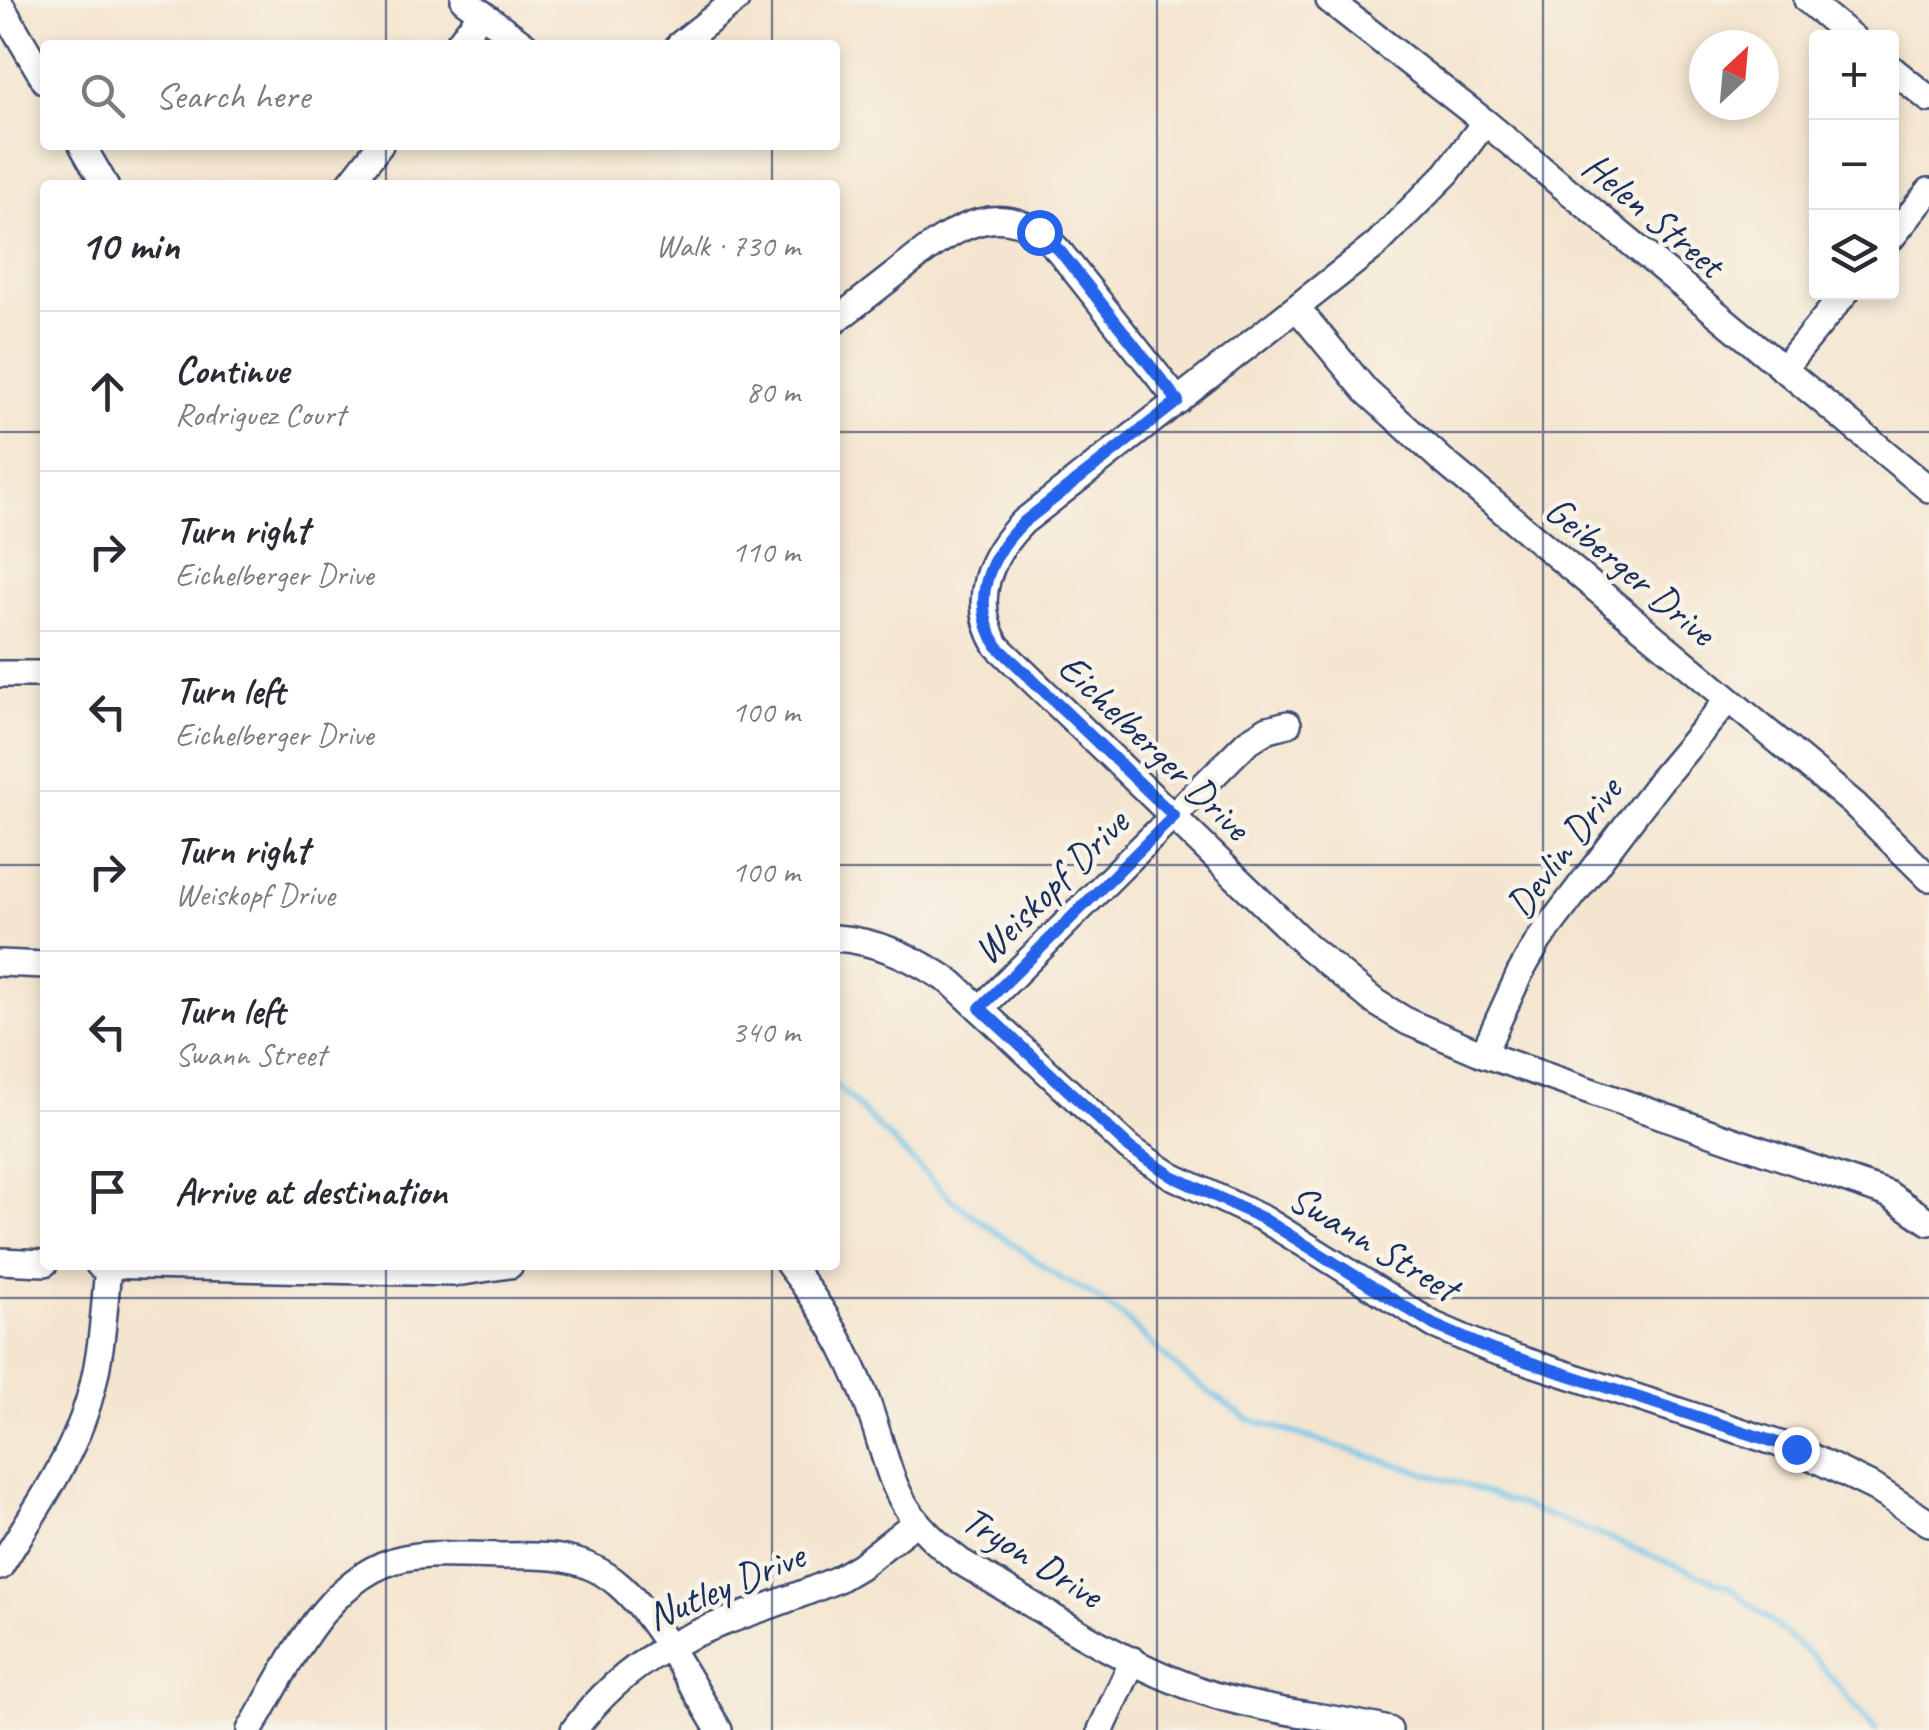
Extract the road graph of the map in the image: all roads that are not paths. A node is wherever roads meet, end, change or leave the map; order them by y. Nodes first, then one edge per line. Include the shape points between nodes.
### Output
1 (736, 0) edge
2 (1329, 0) edge
3 (1807, 0) edge
4 (0, 4) edge
5 (473, 7) edge
6 (1843, 30) edge
7 (459, 40) edge
8 (518, 40) edge
9 (685, 40) edge
10 (40, 72) edge
11 (1899, 75) edge
12 (1929, 99) edge
13 (1485, 122) junction
14 (85, 150) edge
15 (376, 150) edge
16 (103, 180) edge
17 (353, 180) edge
18 (1929, 190) edge
19 (1899, 227) edge
20 (1840, 300) edge
21 (1296, 308) junction
22 (840, 317) edge
23 (1784, 369) junction
24 (1178, 401) junction
25 (1929, 489) edge
26 (0, 674) edge
27 (40, 674) edge
28 (1728, 700) junction
29 (1288, 724) dead end
30 (1174, 816) junction
31 (1929, 878) edge
32 (840, 939) edge
33 (0, 964) edge
34 (40, 964) edge
35 (980, 1008) junction
36 (1483, 1054) junction
37 (1929, 1222) edge
38 (0, 1261) edge
39 (40, 1263) edge
40 (108, 1270) edge
41 (307, 1270) edge
42 (476, 1270) edge
43 (792, 1270) edge
44 (1926, 1516) edge
45 (916, 1522) junction
46 (0, 1567) edge
47 (666, 1646) junction
48 (1133, 1660) junction
49 (250, 1730) edge
50 (574, 1730) edge
51 (719, 1730) edge
52 (1101, 1730) edge
53 (1389, 1730) edge

1 - 9 street
2 - 13 street, Helen Street
3 - 6 street
4 - 10 street
5 - 7 street
5 - 8 street
11 - 12 street
13 - 21 street, Eichelberger Drive via 1414,210
13 - 23 street, Helen Street
14 - 16 street
15 - 17 street
18 - 19 street
20 - 23 street
21 - 24 street, Eichelberger Drive
21 - 28 street, Geiberger Drive via 1366,391
22 - 24 street via 954,230 978,222 1016,223 1060,251
23 - 25 street, Helen Street
24 - 30 street, Eichelberger Drive via 1006,540 992,561 984,598 997,646
26 - 27 street
28 - 31 street, Geiberger Drive via 1854,804
28 - 36 street, Devlin Drive via 1539,940
29 - 30 street, Weiskopf Drive via 1246,742
30 - 35 street, Weiskopf Drive
30 - 36 street, Eichelberger Drive via 1335,972 1408,1022
32 - 35 street, Swann Street via 900,952
33 - 34 street
35 - 44 street, Swann Street via 1150,1163 1264,1219 1434,1325 1796,1449
36 - 37 street, Eichelberger Drive via 1888,1194
38 - 39 street
40 - 46 street via 83,1419
41 - 42 street
43 - 45 street, Tryon Drive via 846,1354 887,1472
45 - 47 street, Nutley Drive via 838,1579
45 - 48 street, Tryon Drive via 961,1562
47 - 49 street via 620,1586 576,1560 403,1558 338,1595
47 - 50 street, Nutley Drive via 609,1688
47 - 51 street
48 - 52 street
48 - 53 street, Tryon Drive via 1236,1702

